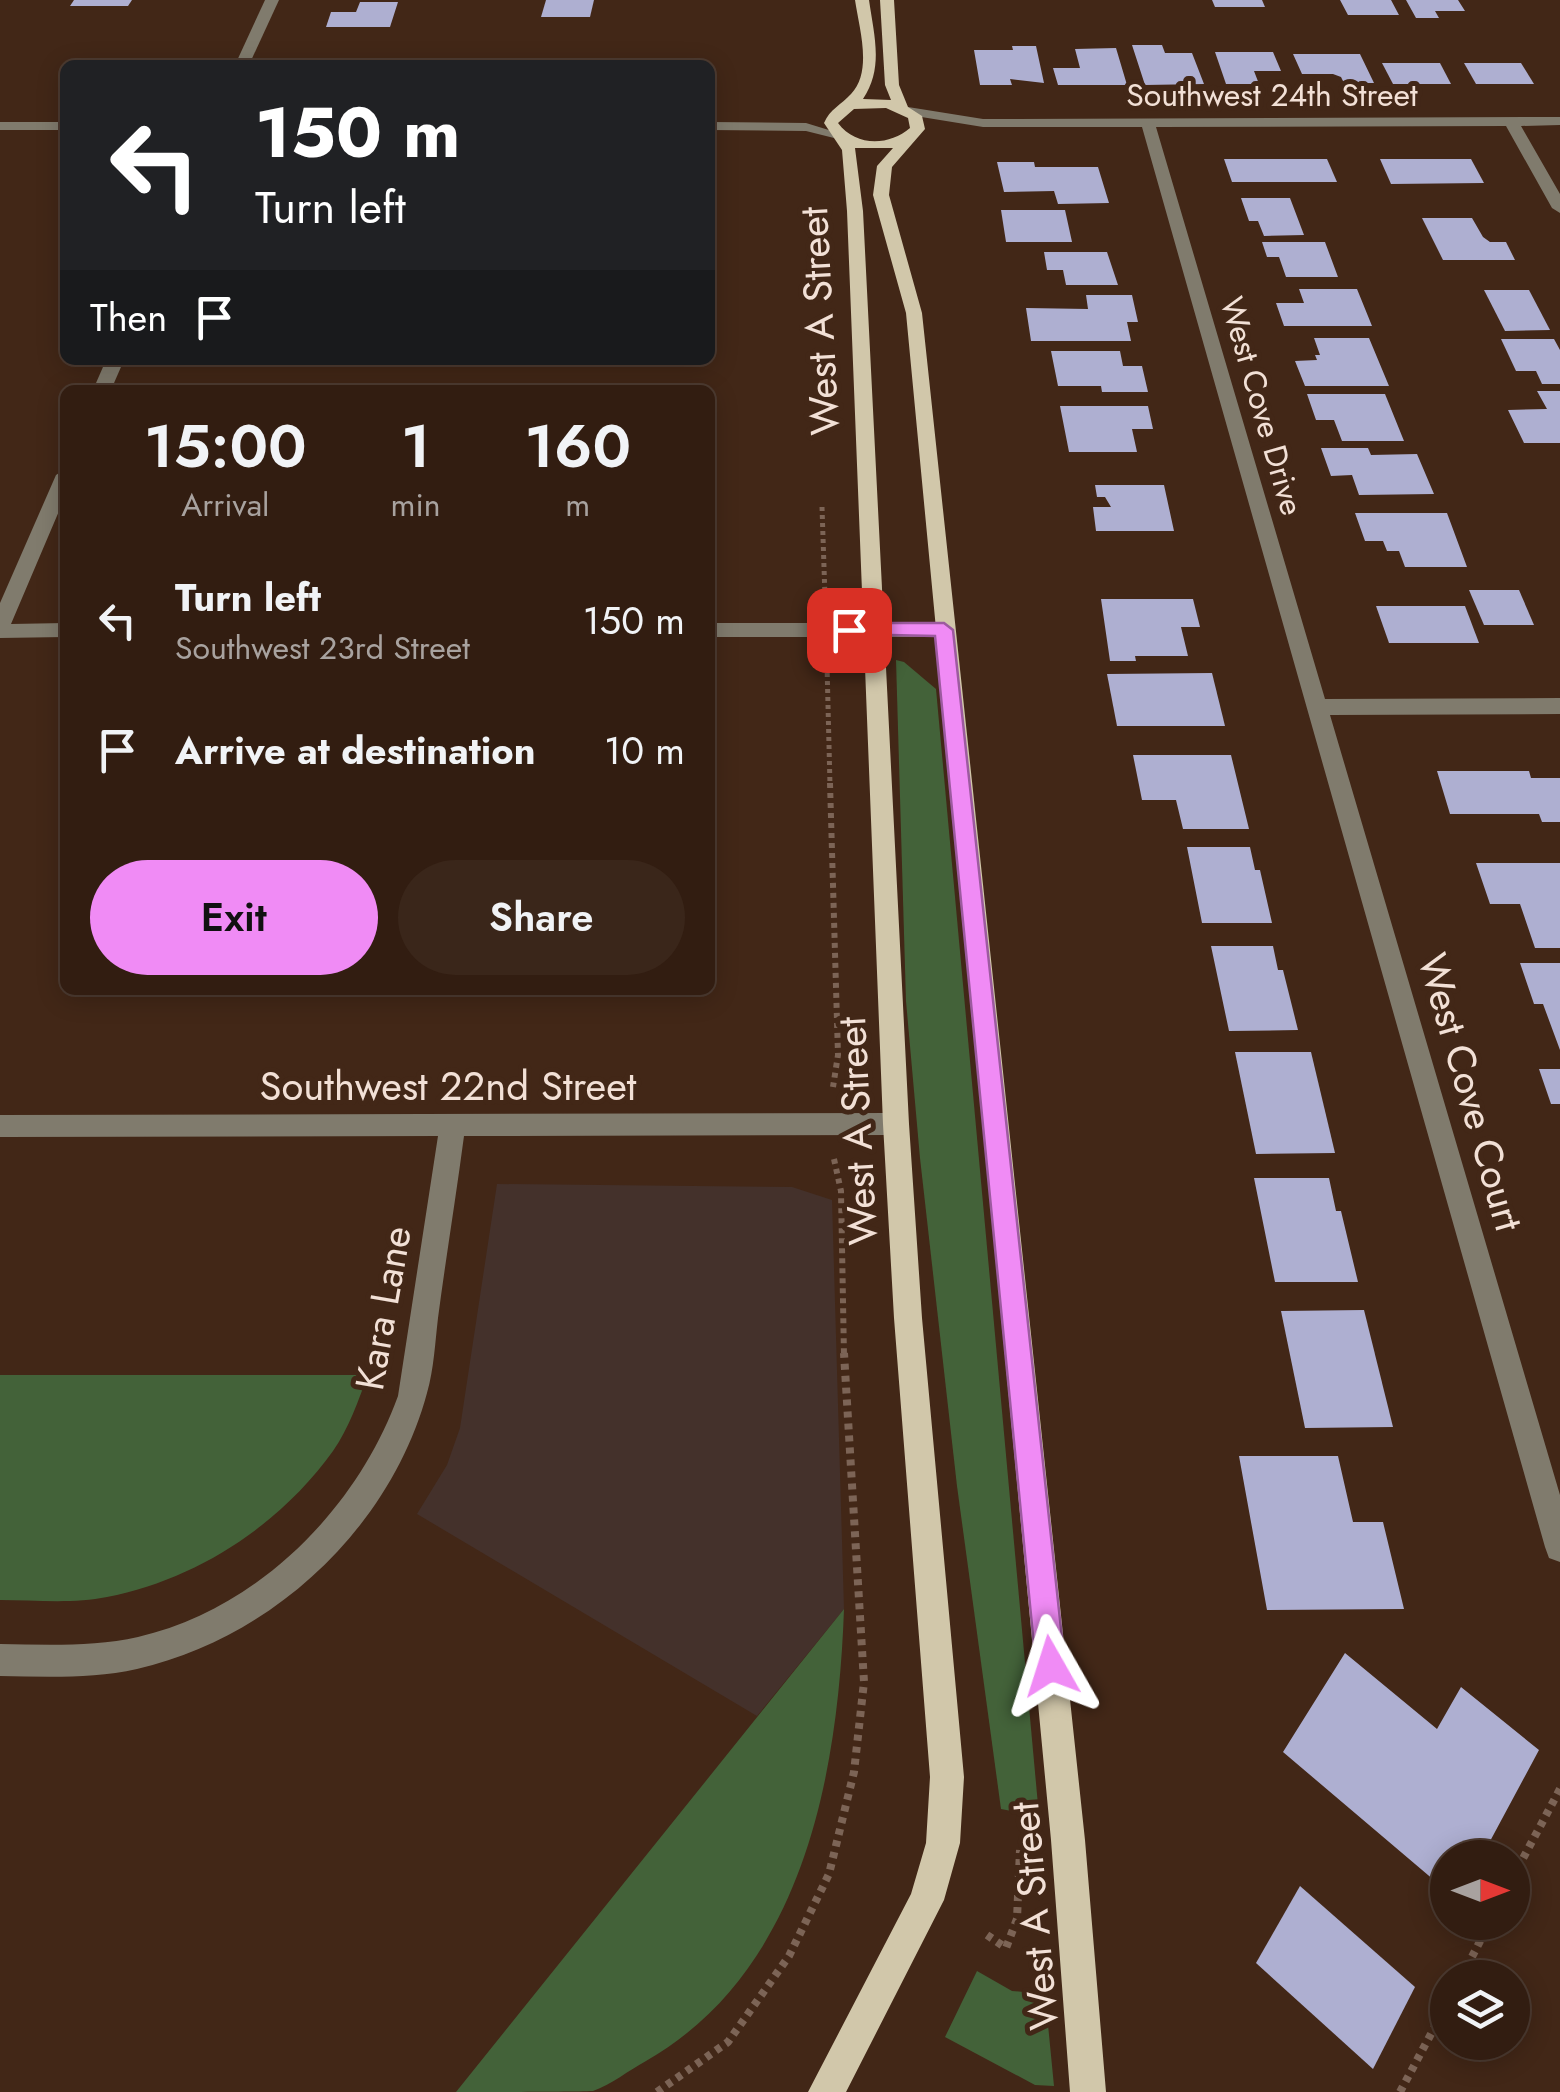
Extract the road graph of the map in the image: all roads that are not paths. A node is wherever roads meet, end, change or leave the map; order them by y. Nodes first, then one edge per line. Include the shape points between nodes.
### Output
1 (272, 0) edge
2 (862, 0) edge
3 (887, 0) edge
4 (244, 60) edge
5 (1560, 121) edge
6 (908, 122) junction
7 (1511, 122) junction
8 (983, 123) junction
9 (1148, 123) junction
10 (839, 125) junction
11 (0, 126) edge
12 (60, 126) edge
13 (715, 126) edge
14 (1560, 208) edge
15 (60, 487) edge
16 (0, 628) edge
17 (872, 629) junction
18 (60, 630) edge
19 (715, 630) edge
20 (944, 630) junction
21 (1560, 706) edge
22 (1318, 707) junction
23 (896, 1124) junction
24 (0, 1126) edge
25 (453, 1126) junction
26 (1553, 1499) edge
27 (1560, 1547) edge
28 (0, 1660) edge
29 (1090, 2081) edge
30 (826, 2092) edge

1 - 4 street
2 - 10 main road via 871,66
3 - 6 main road via 892,85
5 - 7 street, Southwest 24th Street
6 - 8 street, Southwest 24th Street
6 - 8 street, Southwest 24th Street
6 - 10 main road via 876,102
6 - 10 main road via 886,145
6 - 20 main road, West A Street via 885,166 881,196 914,312
7 - 9 street, Southwest 24th Street
7 - 14 street
8 - 9 street, Southwest 24th Street
9 - 22 street, West Cove Drive
10 - 13 street
10 - 17 main road, West A Street via 856,211
11 - 12 street
15 - 16 street
16 - 18 street
17 - 19 street
17 - 20 street
17 - 23 main road, West A Street
20 - 29 main road, West A Street
21 - 22 street
22 - 26 street, West Cove Court
23 - 25 street, Southwest 22nd Street
23 - 30 main road, West A Street via 942,1688 943,1843 926,1900
24 - 25 street, Southwest 22nd Street
25 - 28 street, Kara Lane via 412,1397 386,1459 351,1514 300,1568 232,1616 156,1648 84,1661
26 - 27 street, West Cove Court

